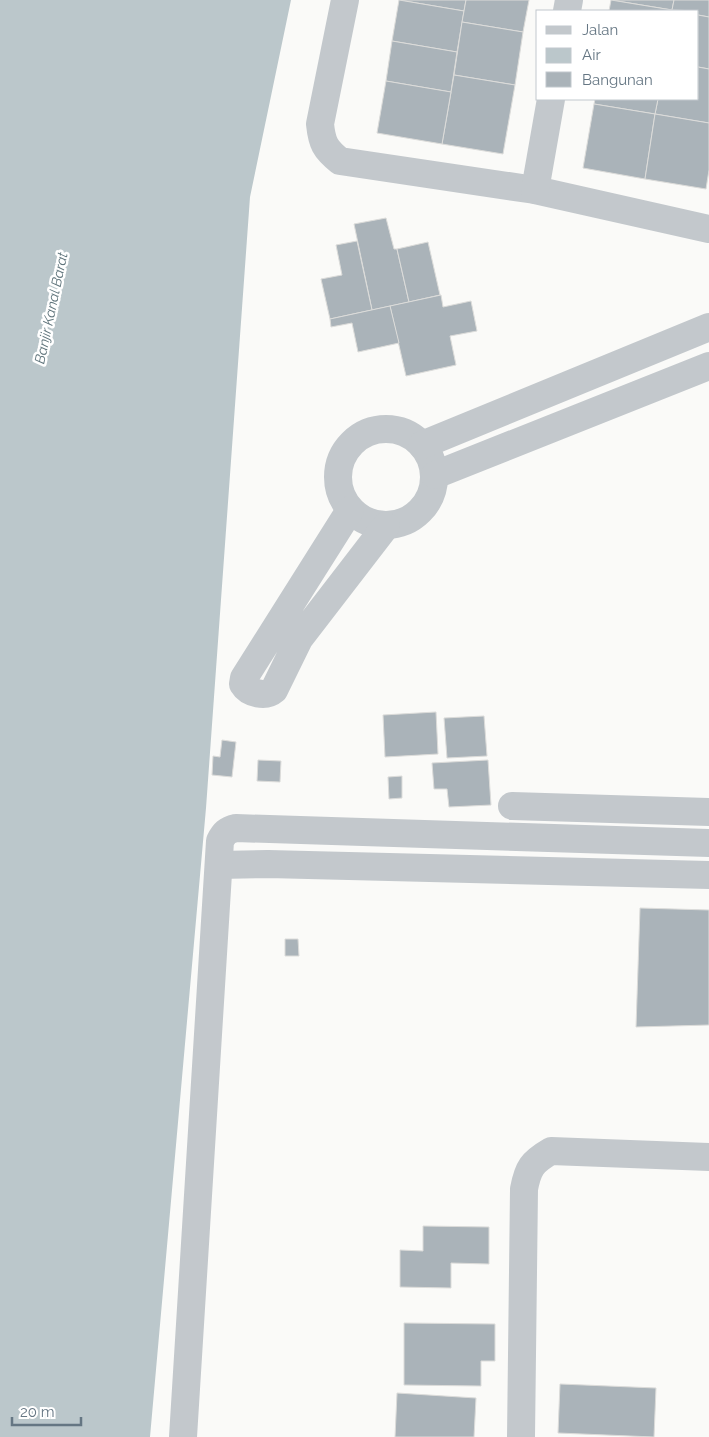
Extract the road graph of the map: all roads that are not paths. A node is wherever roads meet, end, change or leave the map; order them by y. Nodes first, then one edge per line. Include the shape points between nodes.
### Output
1 (345, 0) edge
2 (551, 100) edge
3 (535, 190) junction
4 (709, 229) edge
5 (709, 326) edge
6 (709, 366) edge
7 (422, 445) junction
8 (435, 475) junction
9 (350, 510) junction
10 (386, 526) junction
11 (512, 806) dead end
12 (709, 812) edge
13 (268, 829) junction
14 (709, 843) edge
15 (268, 864) junction
16 (219, 866) junction
17 (709, 875) edge
18 (709, 1157) edge
19 (183, 1437) edge
20 (521, 1437) edge

1 - 3 street via 320,124 321,140 329,152 340,161 352,164
2 - 3 street
3 - 4 street
5 - 7 street
6 - 8 street
7 - 8 street via 431,459
7 - 9 street via 404,432 383,428 362,434 346,449 338,469 339,490
8 - 10 street via 432,494 421,511 405,522
9 - 10 street via 366,522
9 - 10 street via 244,678 246,689 264,695 274,690 299,639
11 - 12 street
13 - 14 street
13 - 15 street
13 - 16 street via 228,830 220,841
15 - 16 street
15 - 17 street
16 - 19 street
18 - 20 street via 551,1151 539,1158 527,1172 524,1189

